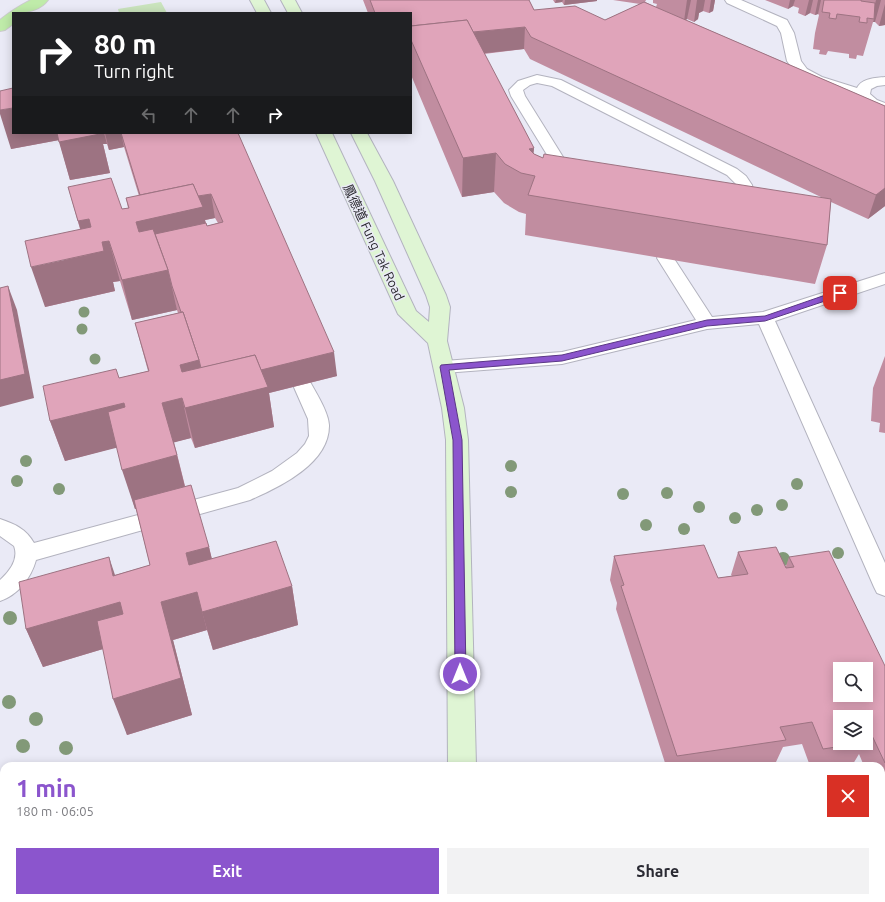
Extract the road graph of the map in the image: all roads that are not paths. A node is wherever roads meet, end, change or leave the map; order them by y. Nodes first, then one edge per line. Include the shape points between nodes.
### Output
1 (41, 0) edge
2 (257, 0) edge
3 (288, 0) edge
4 (731, 0) edge
5 (20, 12) edge
6 (263, 12) edge
7 (294, 12) edge
8 (12, 18) edge
9 (0, 27) edge
10 (885, 82) edge
11 (863, 95) junction
12 (885, 107) edge
13 (324, 134) edge
14 (360, 134) edge
15 (666, 197) junction
16 (663, 213) edge
17 (665, 258) edge
18 (885, 278) edge
19 (765, 318) junction
20 (707, 323) junction
21 (437, 342) junction
22 (444, 367) junction
23 (302, 385) edge
24 (0, 527) edge
25 (26, 554) junction
26 (885, 587) edge
27 (1, 592) edge
28 (462, 762) edge

1 - 5 main road
2 - 6 main road
3 - 7 main road
4 - 11 lane via 782,23 786,28 797,68 814,79
8 - 9 main road
10 - 11 lane via 868,84 864,87
11 - 12 lane
13 - 21 main road, 鳳德道 Fung Tak Road via 408,314
14 - 21 main road via 436,295 440,307
15 - 15 lane via 592,185 568,175 518,96 516,90 519,85 536,79 556,83 732,172 741,178 746,186 745,194 739,200 715,206
15 - 16 lane
17 - 20 lane
18 - 19 lane
19 - 20 lane
19 - 26 lane
20 - 22 lane via 562,358
21 - 22 main road
22 - 28 main road via 457,440
23 - 25 lane via 319,423 319,436 314,446 295,467 267,484 243,494
24 - 25 lane via 12,531 22,539
25 - 27 lane via 26,561 20,574

